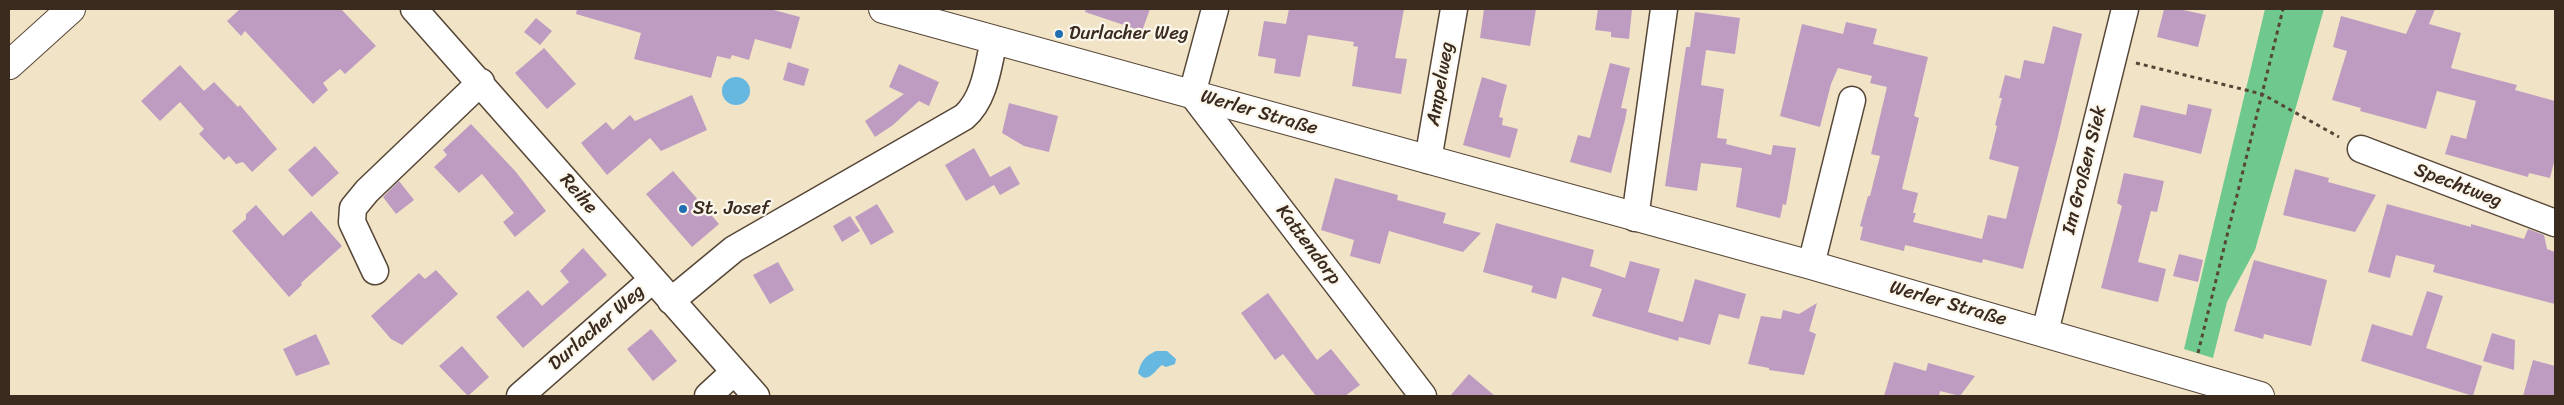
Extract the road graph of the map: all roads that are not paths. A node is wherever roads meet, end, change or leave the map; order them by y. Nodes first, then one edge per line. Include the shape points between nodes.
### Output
1 (71, 9) edge
2 (414, 9) edge
3 (883, 9) edge
4 (1215, 9) edge
5 (1454, 9) edge
6 (1664, 9) edge
7 (2124, 9) edge
8 (994, 40) junction
9 (9, 65) edge
10 (481, 82) junction
11 (1192, 94) junction
12 (1852, 100) dead end
13 (2361, 149) road end
14 (1428, 160) junction
15 (1635, 218) junction
16 (2555, 223) edge
17 (1811, 265) junction
18 (375, 271) dead end
19 (652, 280) junction
20 (671, 301) junction
21 (2044, 332) junction
22 (744, 383) edge
23 (520, 396) edge
24 (708, 396) edge
25 (1423, 396) edge
26 (2260, 396) edge

1 - 9 main road
2 - 10 street, Reihe
3 - 8 main road, Werler Straße
4 - 11 street
5 - 14 street, Ampelweg
6 - 15 street
7 - 21 street, Im Großen Siek
8 - 11 main road, Werler Straße
8 - 20 street, Durlacher Weg via 980,96 964,117 734,249
10 - 18 street via 367,191 354,208 352,222
10 - 19 street, Reihe
11 - 14 main road, Werler Straße
11 - 25 street, Kattendorp
12 - 17 street
13 - 16 street, Spechtweg
14 - 15 main road, Werler Straße
15 - 17 main road, Werler Straße
17 - 21 main road, Werler Straße
19 - 20 street, Reihe
19 - 23 street, Durlacher Weg
20 - 22 street, Reihe
21 - 26 main road, Werler Straße
22 - 24 street

